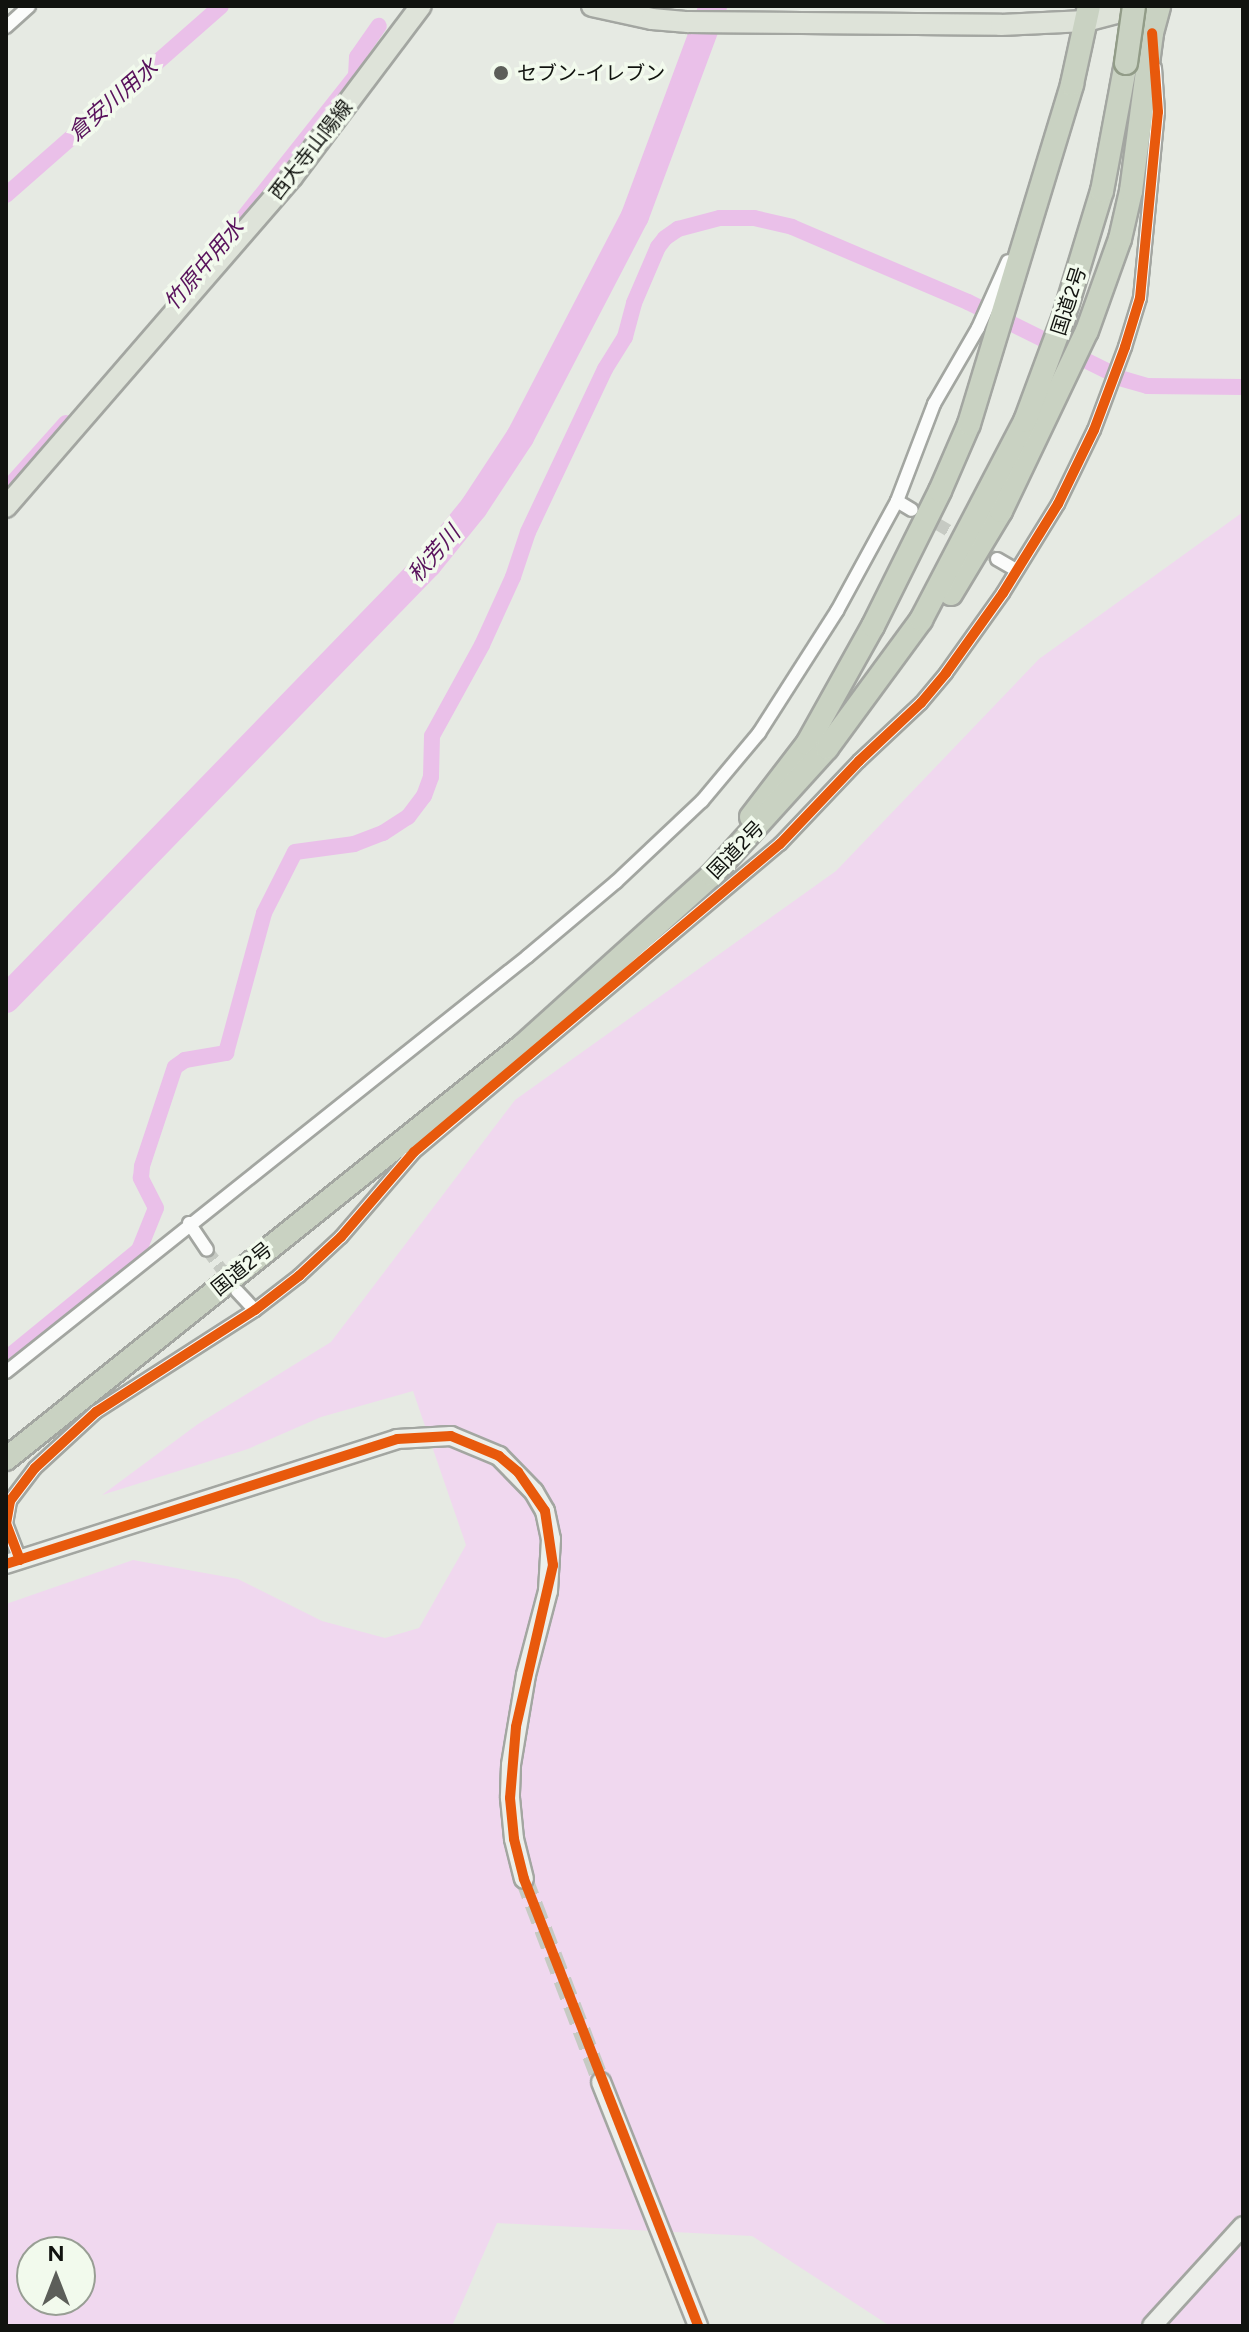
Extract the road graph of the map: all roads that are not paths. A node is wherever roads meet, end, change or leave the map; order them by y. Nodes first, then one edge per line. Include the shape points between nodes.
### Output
1 (29, 6) edge
2 (421, 6) edge
3 (592, 6) edge
4 (1134, 6) edge
5 (1143, 6) edge
6 (1159, 6) edge
7 (1087, 13) edge
8 (6, 27) edge
9 (1152, 33) junction
10 (1000, 300) junction
11 (897, 501) junction
12 (6, 507) edge
13 (912, 510) tunnel mouth
14 (997, 559) tunnel mouth
15 (1016, 570) junction
16 (921, 620) junction
17 (712, 875) junction
18 (189, 1223) junction
19 (207, 1250) tunnel mouth
20 (237, 1291) tunnel mouth
21 (255, 1310) junction
22 (6, 1372) edge
23 (6, 1459) edge
24 (13, 1562) edge
25 (524, 1879) tunnel mouth
26 (601, 2082) tunnel mouth
27 (1243, 2226) edge
28 (698, 2326) edge
29 (1152, 2326) edge

1 - 8 street
2 - 12 main road, 西大寺山陽線 via 292,177
3 - 7 main road via 688,22 1001,25
4 - 16 highway, 国道2号, bridge via 1102,191 1047,367 1001,469
5 - 7 main road
6 - 9 highway
7 - 10 highway via 1046,174
9 - 15 street via 1158,112 1140,298 1109,388 1058,504
9 - 16 highway via 1131,191 1087,331 1001,511 948,599
10 - 11 street via 934,404
10 - 17 highway via 996,342 969,424 873,626 807,744
11 - 13 street
11 - 18 street via 807,662 759,733 702,801 528,956
14 - 15 street
15 - 21 street via 921,703 780,844 414,1152 341,1237
16 - 17 highway, 国道2号 via 827,748
17 - 23 highway, 国道2号 via 521,1047
18 - 19 street
18 - 22 street
20 - 21 street
21 - 24 street via 96,1412 35,1468 10,1501 6,1524
24 - 25 street via 397,1439 451,1436 499,1456 545,1511 553,1565 511,1765 514,1839
26 - 28 street
27 - 29 street

